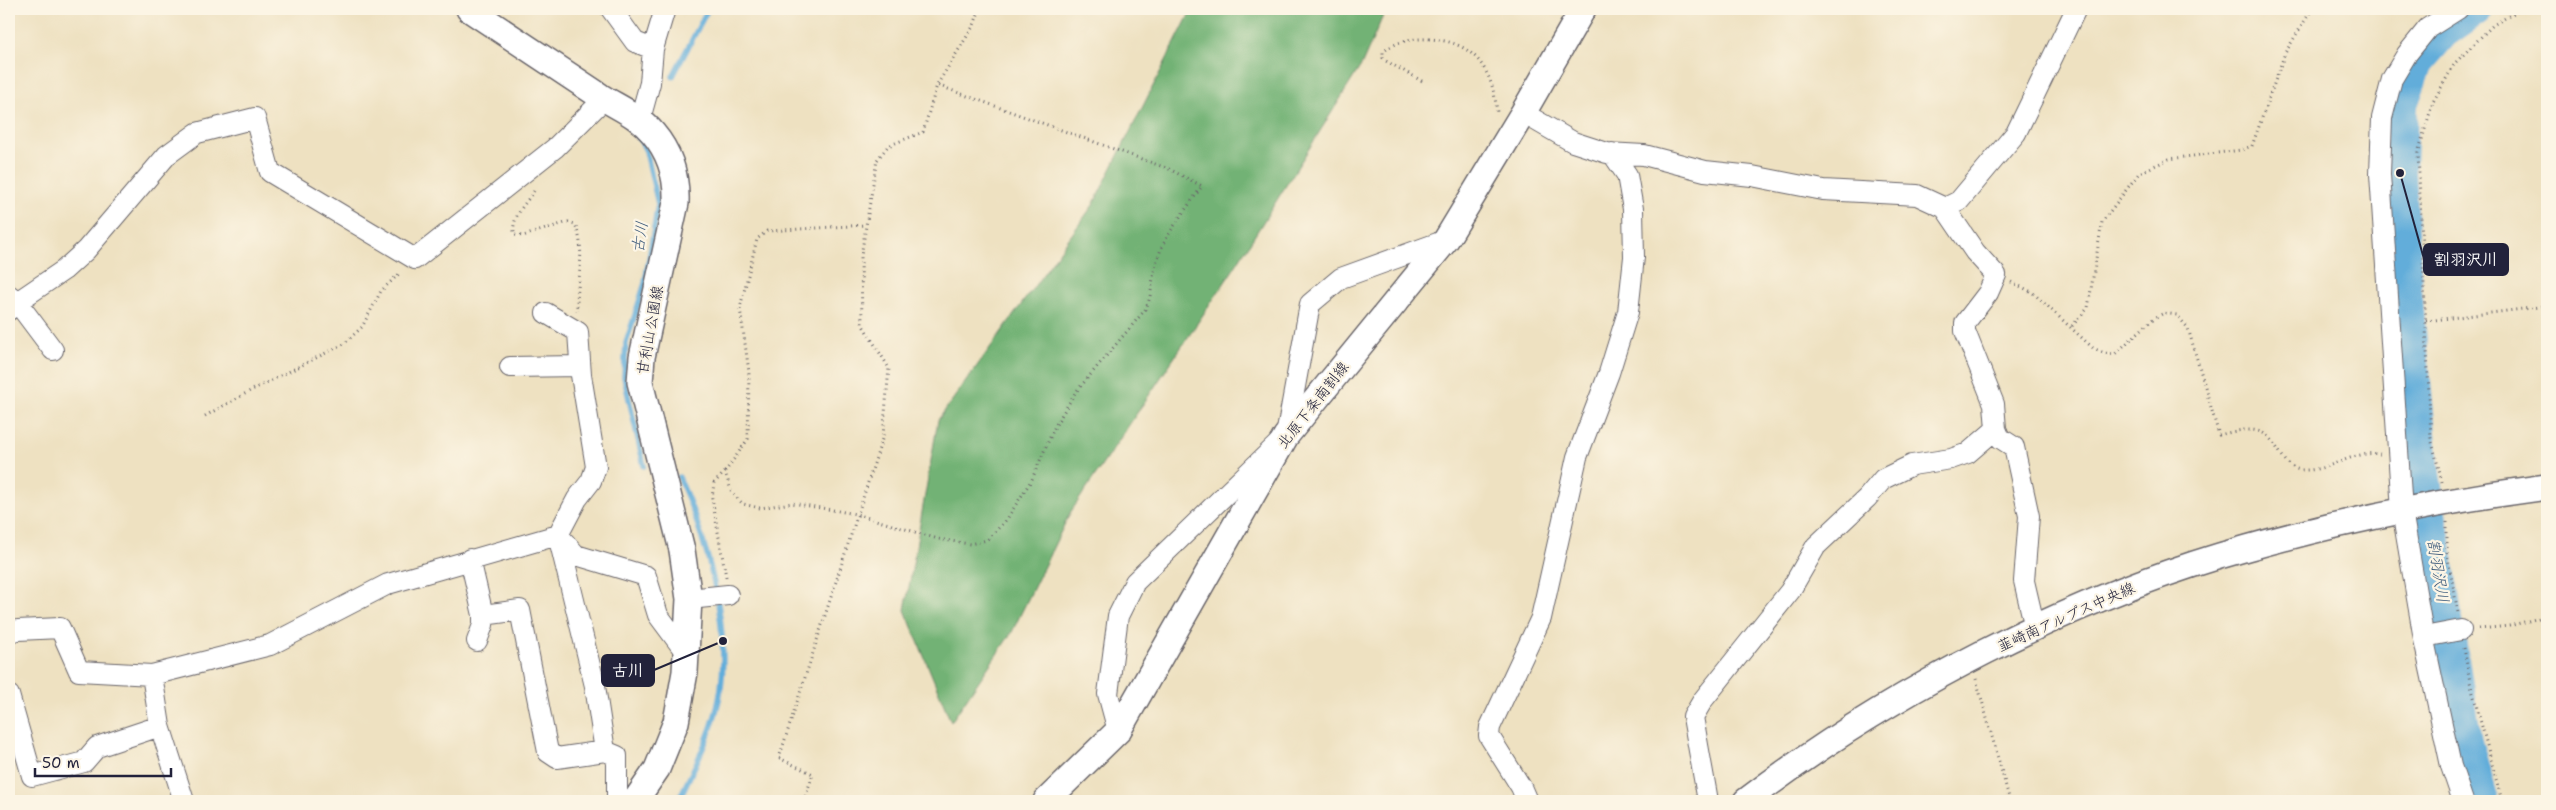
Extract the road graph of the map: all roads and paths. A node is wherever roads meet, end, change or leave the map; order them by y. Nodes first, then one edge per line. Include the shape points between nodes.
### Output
1 (469, 9) edge
2 (611, 9) edge
3 (665, 9) edge
4 (980, 9) edge
5 (1583, 9) edge
6 (2076, 9) edge
7 (2312, 9) edge
8 (2458, 9) edge
9 (2521, 9) edge
10 (653, 49) junction
11 (1422, 81) dead end
12 (937, 85) junction
13 (604, 99) junction
14 (1523, 113) junction
15 (640, 119) junction
16 (1502, 148) junction
17 (1612, 153) junction
18 (535, 189) dead end
19 (1945, 208) junction
20 (866, 225) junction
21 (1446, 240) junction
22 (415, 259) junction
23 (1996, 275) junction
24 (12, 302) edge
25 (2547, 306) edge
26 (546, 313) dead end
27 (2426, 321) junction
28 (2072, 326) junction
29 (578, 332) junction
30 (53, 350) dead end
31 (580, 366) junction
32 (510, 367) dead end
33 (205, 416) dead end
34 (1996, 429) junction
35 (1286, 436) junction
36 (2400, 466) junction
37 (725, 472) junction
38 (2547, 487) edge
39 (2446, 502) junction
40 (2410, 509) junction
41 (856, 514) junction
42 (558, 535) junction
43 (470, 559) junction
44 (728, 595) joint
45 (696, 598) junction
46 (483, 615) junction
47 (2547, 616) edge
48 (2035, 628) junction
49 (2461, 630) junction
50 (9, 632) edge
51 (2429, 637) junction
52 (477, 641) dead end
53 (687, 654) junction
54 (1970, 660) junction
55 (152, 675) junction
56 (9, 695) edge
57 (160, 726) junction
58 (1118, 731) junction
59 (605, 751) junction
60 (184, 801) edge
61 (617, 801) edge
62 (635, 801) edge
63 (804, 801) edge
64 (1046, 801) edge
65 (1527, 801) edge
66 (1708, 801) edge
67 (1746, 801) edge
68 (2010, 801) edge
69 (2463, 801) edge
70 (2502, 801) edge

1 - 13 main road, 甘利山公園線
2 - 10 street via 635,42
3 - 10 street
4 - 12 path
5 - 14 main road, 北原下条南割線
6 - 19 street via 2016,133 1959,201
7 - 28 path via 2285,53 2252,146 2169,159 2139,173 2102,222 2088,308
8 - 36 street via 2428,28 2407,54 2392,79 2382,118 2380,174
9 - 27 path via 2493,25 2455,63 2431,111 2418,153
10 - 15 street via 650,83
11 - 16 path via 1386,62 1383,52 1396,43 1420,39 1439,39 1465,47 1490,78 1496,95
12 - 20 path via 923,132 888,146 877,160
12 - 41 path via 1169,169 1202,186 1167,238 1156,264 1151,298 1145,310 1075,393 1055,426 1032,479 1007,519 987,540 970,544 938,539
13 - 15 main road, 甘利山公園線
13 - 22 street via 555,148
14 - 16 main road, 北原下条南割線
14 - 17 street via 1574,142
15 - 45 main road, 甘利山公園線 via 655,134 671,163 677,185 676,204 642,357 640,382
16 - 21 main road, 北原下条南割線
17 - 19 street via 1644,155 1705,171 1752,176 1823,190 1917,195
17 - 65 street via 1627,175 1632,209 1634,257 1628,312 1577,457 1541,618 1490,727 1489,736
18 - 29 path via 513,222 513,230 515,235 523,236 568,222 575,224 580,251
19 - 23 street via 1975,252
20 - 37 path via 767,232 757,239 740,308 749,372 748,439
20 - 41 path via 861,256 862,324 889,368 883,436
21 - 35 main road, 北原下条南割線
21 - 35 street via 1341,278 1310,304
22 - 24 street via 270,172 255,118 197,134 167,155 86,250 64,270
22 - 33 path via 381,291 362,327 344,344
23 - 28 path via 2032,292
23 - 34 street via 1988,293 1965,323 1964,331 1994,404
24 - 30 street
25 - 27 path
26 - 29 street
27 - 39 path via 2431,438
28 - 36 path via 2093,348 2115,354 2154,318 2164,313 2177,315 2188,328 2218,434 2246,430 2260,432 2271,438 2289,464 2300,470 2315,469 2368,452 2384,454
29 - 31 street
31 - 32 street
31 - 42 street via 596,467
34 - 48 street via 2000,438 2014,447 2025,494 2029,516 2024,581
34 - 66 street via 1968,453 1912,465 1883,480 1816,546 1790,591 1693,717
35 - 58 main road, 北原下条南割線
35 - 58 street via 1135,582 1118,616 1108,694
36 - 40 street
37 - 41 path via 732,493 743,504 760,508 792,502
37 - 44 path via 714,483 712,498
38 - 39 main road
39 - 40 main road, 韮崎南アルプス中央線
39 - 49 path via 2447,553
40 - 48 main road, 韮崎南アルプス中央線 via 2237,551 2174,572
40 - 51 street
41 - 63 path via 779,758 813,774
42 - 43 street
42 - 53 street via 576,555 646,576 658,615
42 - 59 street via 595,686
43 - 46 street
43 - 55 street via 388,584 270,645
44 - 45 street
45 - 53 main road, 甘利山公園線
46 - 52 street
46 - 59 street via 520,610 548,752 557,758
47 - 49 path via 2510,626
48 - 54 main road, 韮崎南アルプス中央線
49 - 51 street
49 - 70 path via 2470,682
50 - 55 street via 60,628 78,670
51 - 69 street via 2450,766
53 - 62 main road, 甘利山公園線 via 676,722 657,769
54 - 67 main road, 韮崎南アルプス中央線 via 1868,719
54 - 68 path
55 - 57 street
56 - 57 street via 32,776 84,762 97,747
57 - 60 street
58 - 64 main road, 北原下条南割線
59 - 61 street via 617,756

